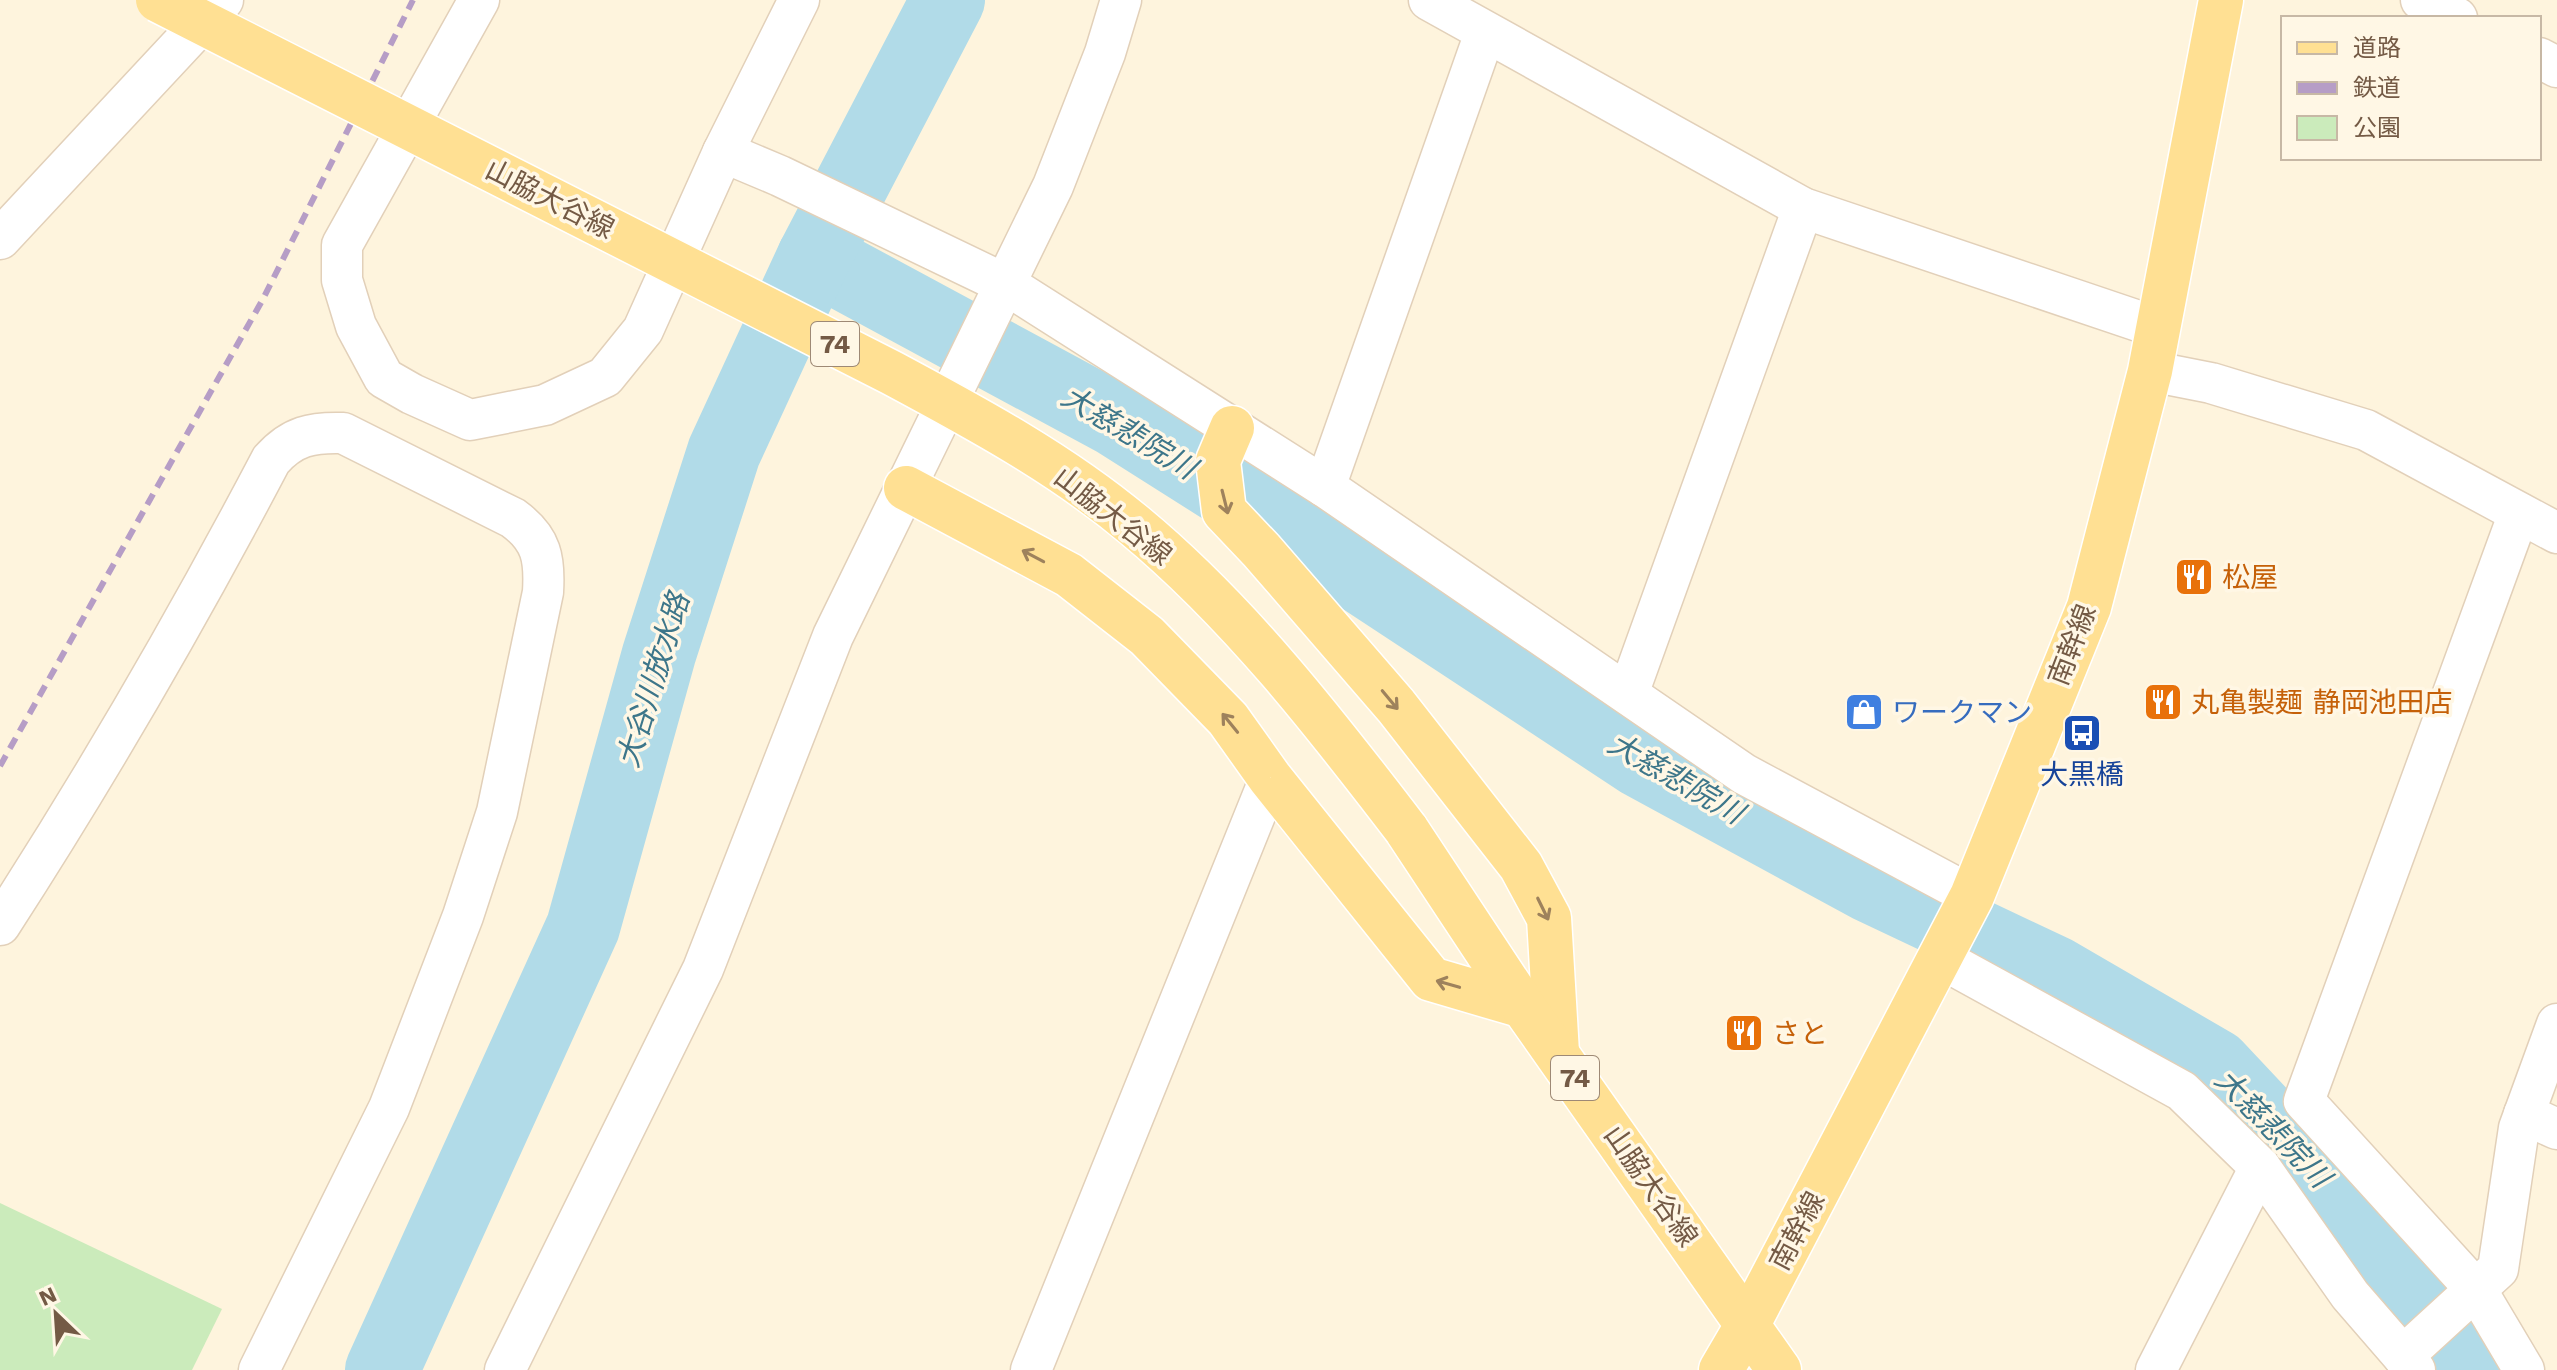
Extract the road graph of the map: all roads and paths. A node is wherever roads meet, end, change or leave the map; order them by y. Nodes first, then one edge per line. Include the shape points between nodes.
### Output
1 (158, 0) edge
2 (223, 0) edge
3 (479, 0) edge
4 (799, 0) edge
5 (1121, 0) edge
6 (1429, 0) edge
7 (2221, 0) edge
8 (2421, 0) edge
9 (2453, 16) edge
10 (1485, 33) junction
11 (723, 152) junction
12 (1803, 208) junction
13 (0, 239) edge
14 (1002, 294) junction
15 (2159, 328) junction
16 (2150, 371) junction
17 (1232, 428) junction
18 (1325, 487) junction
19 (906, 488) junction
20 (2519, 513) junction
21 (2557, 533) edge
22 (1628, 694) junction
23 (1270, 778) junction
24 (1972, 896) junction
25 (0, 925) edge
26 (1940, 958) junction
27 (1523, 1006) junction
28 (2557, 1024) edge
29 (1557, 1053) junction
30 (2540, 1122) edge
31 (2260, 1167) junction
32 (2477, 1291) junction
33 (1748, 1324) junction
34 (2170, 1362) edge
35 (2409, 1363) edge
36 (259, 1370) edge
37 (505, 1370) edge
38 (1031, 1370) edge
39 (1721, 1370) edge
40 (1779, 1370) edge
41 (2524, 1370) edge

1 - 27 main road, 山脇大谷線 / 74, bridge via 986,423 1134,525 1269,658 1329,729 1406,829
2 - 13 street
3 - 11 street via 342,245 342,280 351,311 384,378 470,420 545,405 605,377 643,330
4 - 11 street
5 - 14 street via 1053,186
6 - 10 street
7 - 15 main road, 南幹線
8 - 9 street
10 - 12 street
10 - 18 street
11 - 14 street via 963,265
12 - 15 street
12 - 22 street
14 - 17 street
14 - 19 street
15 - 16 main road, 南幹線
16 - 20 street via 2211,383 2366,430
16 - 24 main road, 南幹線 via 2089,607
17 - 18 street
17 -> 29 main road via 1218,461 1224,511 1396,706 1521,866 1549,918
18 - 22 street
23 -> 19 main road via 1228,719 1147,636 1069,575
19 - 37 street via 833,636 703,969
20 - 21 street
20 - 32 street via 2304,1101
22 - 24 street via 1744,774
27 -> 23 main road via 1431,979
23 - 38 street
24 - 26 main road, 南幹線
25 - 36 street via 281,447 299,436 343,433 528,529 545,565 543,592 497,812 389,1108
26 - 31 street via 2182,1091
26 - 33 main road, 南幹線
27 - 29 main road, 山脇大谷線 / 74
28 - 30 street
29 - 33 main road, 山脇大谷線 / 74
30 - 32 street via 2519,1128 2498,1269
31 - 34 street
31 - 35 street via 2350,1295
32 - 35 street
32 - 41 street
33 - 39 main road, 南幹線
33 - 40 main road, 山脇大谷線 / 74

